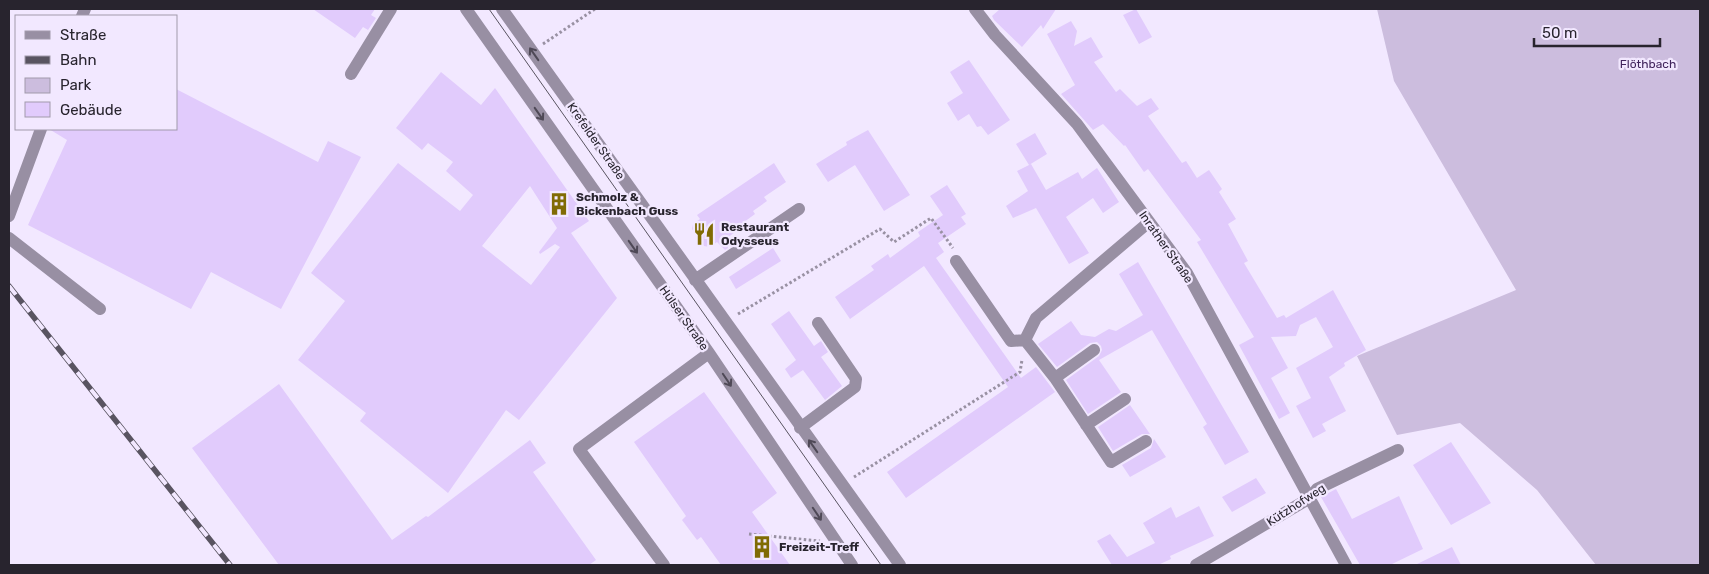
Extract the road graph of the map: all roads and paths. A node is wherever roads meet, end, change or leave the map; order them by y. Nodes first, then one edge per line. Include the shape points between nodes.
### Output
1 (391, 9) edge
2 (466, 9) edge
3 (502, 9) edge
4 (595, 9) edge
5 (975, 9) edge
6 (532, 51) junction
7 (351, 74) dead end
8 (41, 130) edge
9 (800, 209) dead end
10 (9, 216) edge
11 (1149, 222) junction
12 (9, 238) edge
13 (956, 261) joint
14 (695, 280) junction
15 (100, 309) dead end
16 (725, 322) junction
17 (818, 323) dead end
18 (1025, 340) junction
19 (1094, 350) dead end
20 (709, 354) junction
21 (1020, 372) dead end
22 (1055, 378) junction
23 (1125, 399) dead end
24 (1086, 425) junction
25 (800, 428) junction
26 (1146, 441) dead end
27 (1398, 450) dead end
28 (841, 486) junction
29 (1310, 498) junction
30 (748, 534) dead end
31 (816, 541) dead end
32 (664, 565) edge
33 (852, 565) edge
34 (900, 565) edge
35 (1196, 565) edge
36 (1346, 565) edge

1 - 7 street
2 -> 20 street, Hülser Straße
3 - 6 street, Krefelder Straße
4 - 6 path
5 - 11 street, Inrather Straße via 1078,124
14 -> 6 street, Krefelder Straße
8 - 10 street
9 - 14 street
11 - 18 street via 1036,318
11 - 29 street, Inrather Straße via 1187,273
12 - 15 street
13 - 16 path via 953,248 931,218 894,242 880,229
13 - 18 street via 1010,340
14 - 16 street, Krefelder Straße
16 - 25 street
17 - 25 street via 856,379 855,387
18 - 22 street
19 - 22 street
20 - 32 street via 579,449
20 -> 33 street, Hülser Straße
21 - 28 path
22 - 24 street
23 - 24 street
24 - 26 street via 1111,462
28 -> 25 street
27 - 29 street, Kützhofweg via 1317,489
28 - 34 street
29 - 35 street, Kützhofweg
29 - 36 street, Inrather Straße
30 - 31 path

